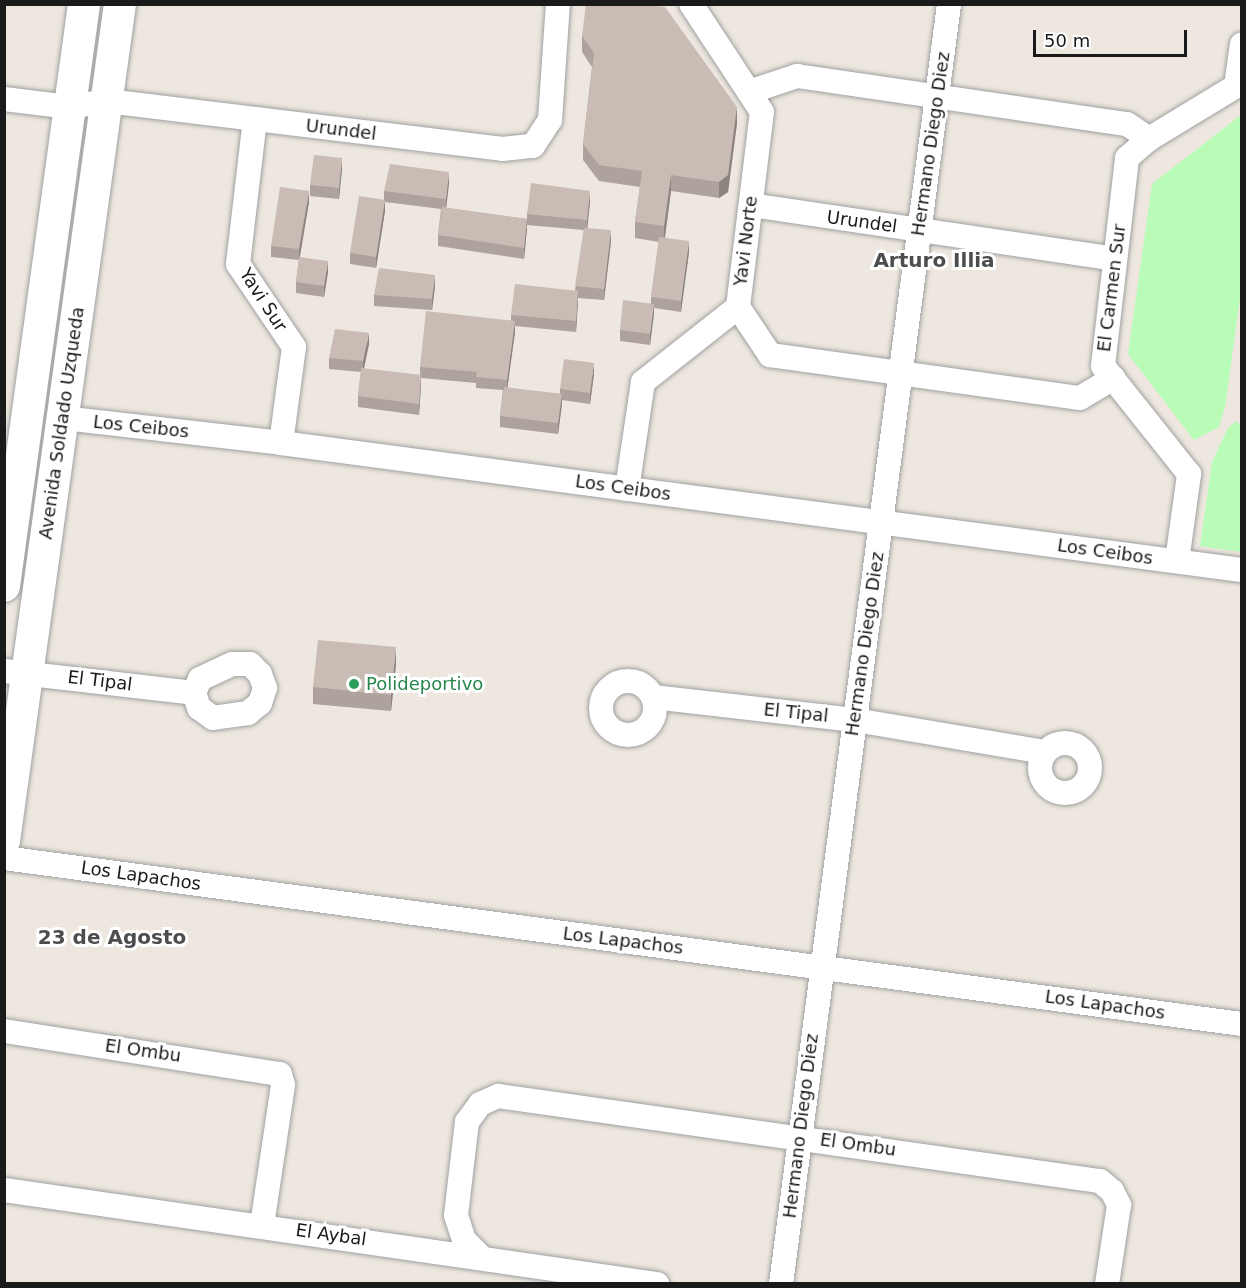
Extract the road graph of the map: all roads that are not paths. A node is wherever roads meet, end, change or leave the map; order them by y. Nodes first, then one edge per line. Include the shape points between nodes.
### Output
1 (84, 4) edge
2 (120, 4) edge
3 (558, 4) edge
4 (691, 4) edge
5 (949, 4) edge
6 (1242, 44) edge
7 (749, 92) junction
8 (937, 97) junction
9 (4, 99) edge
10 (107, 101) junction
11 (69, 107) junction
12 (255, 119) junction
13 (1149, 139) junction
14 (751, 206) junction
15 (920, 230) junction
16 (1115, 259) junction
17 (738, 307) junction
18 (900, 374) junction
19 (1113, 378) junction
20 (16, 410) edge
21 (63, 418) junction
22 (281, 443) junction
23 (627, 489) junction
24 (881, 522) junction
25 (1177, 561) junction
26 (1242, 570) edge
27 (4, 586) edge
28 (16, 672) edge
29 (194, 693) dead end
30 (653, 697) dead end
31 (855, 720) junction
32 (1045, 752) dead end
33 (4, 841) edge
34 (4, 858) edge
35 (822, 967) junction
36 (1242, 1024) edge
37 (4, 1030) edge
38 (800, 1137) junction
39 (4, 1190) edge
40 (262, 1225) junction
41 (482, 1258) junction
42 (657, 1284) edge
43 (781, 1284) edge
44 (1107, 1284) edge

1 - 11 street, Avenida Soldado Uzqueda
2 - 10 street, Avenida Soldado Uzqueda
3 - 12 street, Urundel via 550,120 533,146 502,149
4 - 7 street, Yavi Norte
5 - 8 street, Hermano Diego Diez
6 - 13 street, El Carmen Sur via 1236,86
7 - 8 street via 797,76
7 - 14 street, Yavi Norte via 762,112
8 - 13 street via 1127,124
8 - 15 street, Hermano Diego Diez
9 - 11 street, Urundel
10 - 11 street, Urundel
10 - 12 street, Urundel
10 - 21 street, Avenida Soldado Uzqueda
11 - 20 street, Avenida Soldado Uzqueda
12 - 22 street, Yavi Sur via 238,264 294,347
13 - 16 street, El Carmen Sur via 1127,158
14 - 15 street, Urundel
14 - 17 street, Yavi Norte
15 - 16 street, Urundel
15 - 18 street, Hermano Diego Diez
16 - 19 street, El Carmen Sur via 1103,366
17 - 18 street via 770,356
17 - 23 street, Yavi Norte via 643,382
18 - 19 street via 1080,398
18 - 24 street, Hermano Diego Diez
19 - 25 street, El Carmen Sur via 1189,474
20 - 21 street, Los Ceibos
20 - 27 street, Avenida Soldado Uzqueda
21 - 22 street, Los Ceibos
21 - 28 street, Avenida Soldado Uzqueda
22 - 23 street, Los Ceibos
23 - 24 street, Los Ceibos
24 - 25 street, Los Ceibos
24 - 31 street, Hermano Diego Diez
25 - 26 street, Los Ceibos
28 - 29 street, El Tipal
28 - 33 street, Avenida Soldado Uzqueda
30 - 31 street, El Tipal
31 - 32 street, El Tipal
31 - 35 street, Hermano Diego Diez
34 - 35 street, Los Lapachos
35 - 36 street, Los Lapachos
35 - 38 street, Hermano Diego Diez
37 - 40 street, El Ombu via 280,1074 283,1085
38 - 41 street, El Ombu via 498,1096 480,1104 467,1122 456,1215 464,1240
38 - 43 street, Hermano Diego Diez
38 - 44 street, El Ombu via 1100,1180 1119,1205
39 - 40 street, El Aybal
40 - 41 street, El Aybal
41 - 42 street, El Aybal

